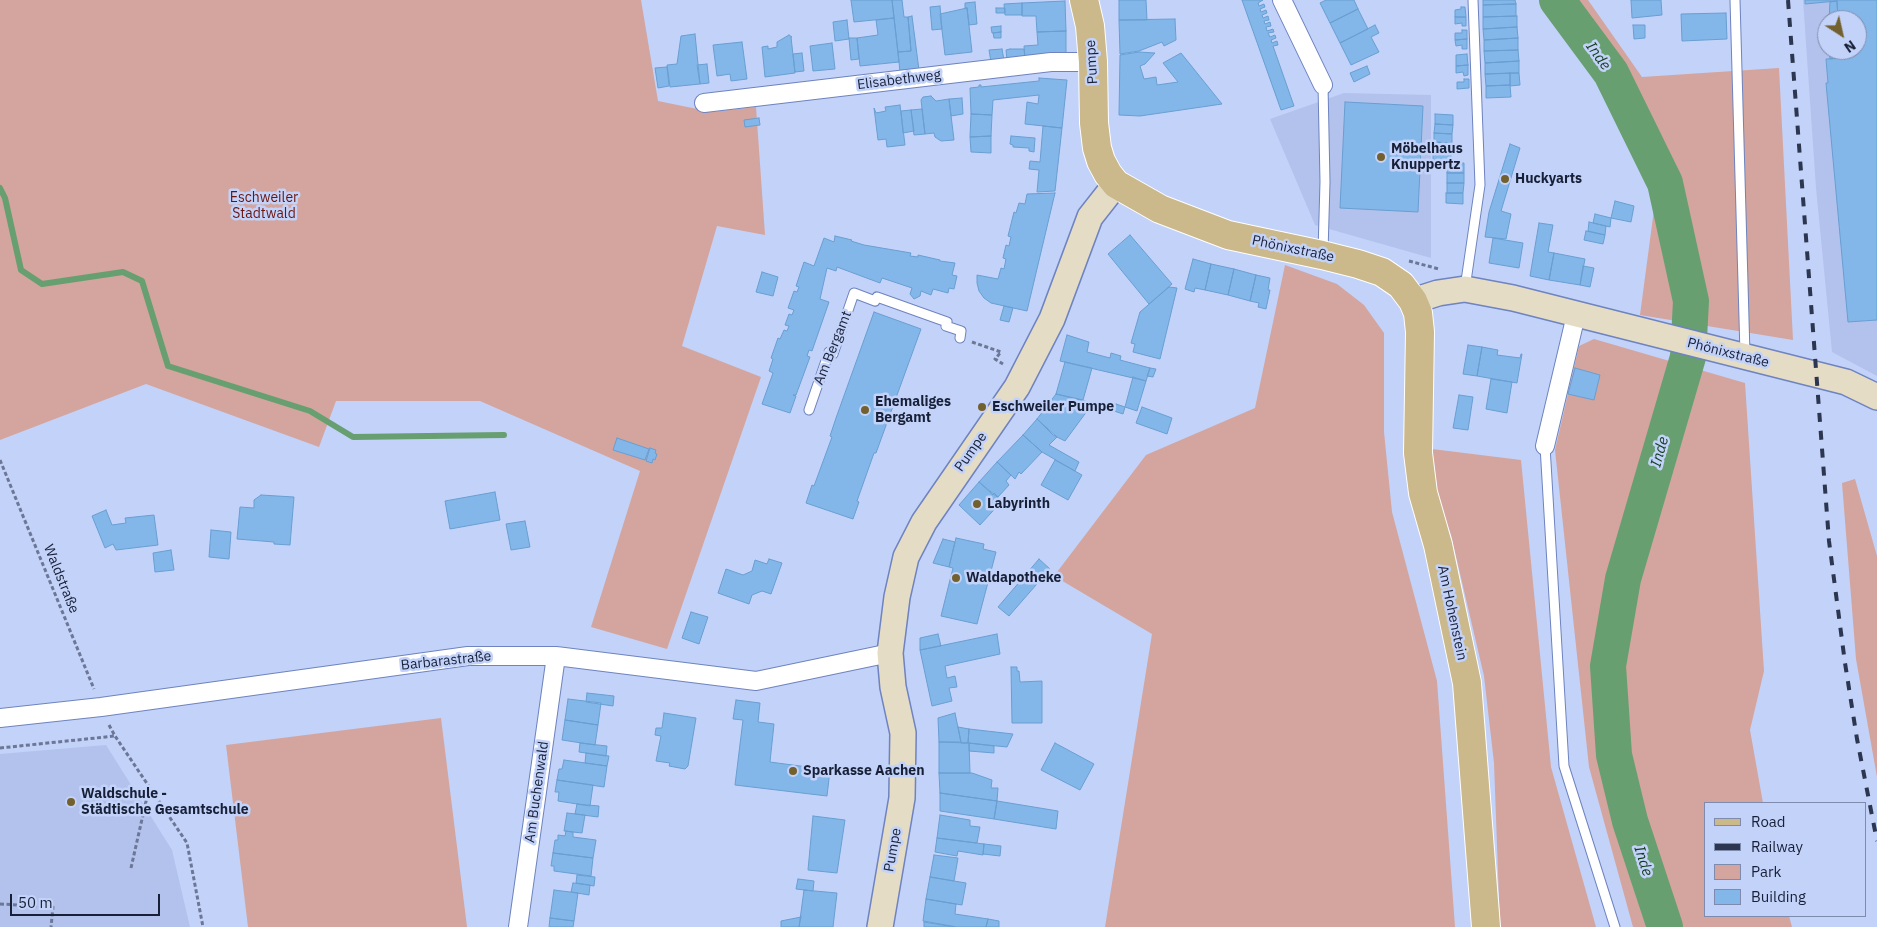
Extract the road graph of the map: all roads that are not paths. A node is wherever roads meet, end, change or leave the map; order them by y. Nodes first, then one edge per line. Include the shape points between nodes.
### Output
1 (1084, 0) edge
2 (1282, 0) edge
3 (1473, 0) edge
4 (1735, 0) edge
5 (1093, 62) junction
6 (1323, 85) joint
7 (704, 103) dead end
8 (1116, 184) junction
9 (1322, 255) junction
10 (1465, 289) junction
11 (1414, 301) junction
12 (1576, 315) junction
13 (960, 338) road end
14 (1734, 355) junction
15 (1877, 397) edge
16 (809, 410) dead end
17 (1544, 446) joint
18 (890, 653) junction
19 (556, 656) junction
20 (0, 718) edge
21 (518, 927) edge
22 (880, 927) edge
23 (1486, 927) edge
24 (1615, 927) edge

1 - 5 main road, Pumpe
2 - 6 street
3 - 10 lane via 1480,185
4 - 14 lane via 1746,341
5 - 7 street, Elisabethweg via 1051,62
5 - 8 main road, Pumpe via 1097,148
6 - 9 lane via 1325,182
8 - 9 main road, Phönixstraße via 1160,208 1228,235
8 - 18 main road, Pumpe via 1090,217 1052,319 1017,387 924,522 906,557
9 - 11 main road, Phönixstraße via 1382,272 1401,285
10 - 11 main road, Phönixstraße
10 - 12 main road, Phönixstraße
11 - 23 main road, Am Hohenstein via 1420,332 1418,453 1423,493 1438,545 1467,683
12 - 14 main road, Phönixstraße
12 - 17 street
13 - 16 lane, Am Bergamt via 961,331 946,326 948,322 877,297 875,301 854,293
14 - 15 main road, Phönixstraße via 1846,382
17 - 24 lane via 1564,766
18 - 19 street, Barbarastraße via 756,681
18 - 22 main road, Pumpe via 903,733 902,798
19 - 20 street, Barbarastraße via 468,656
19 - 21 street, Am Buchenwald

